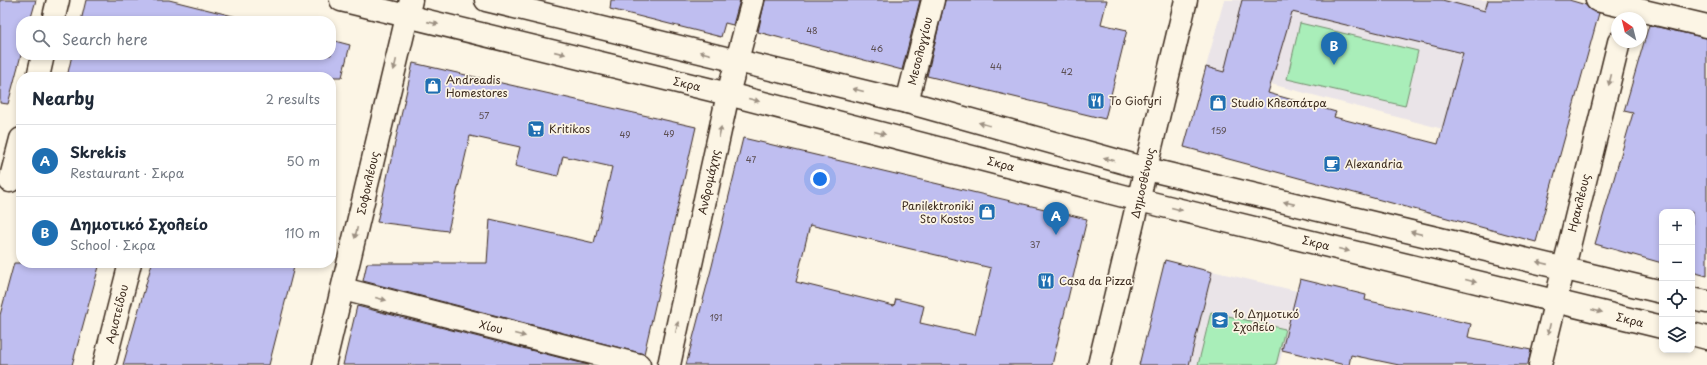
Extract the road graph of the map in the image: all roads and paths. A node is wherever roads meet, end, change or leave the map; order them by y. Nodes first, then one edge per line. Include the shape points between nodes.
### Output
1 (58, 0) edge
2 (341, 0) edge
3 (486, 0) edge
4 (753, 0) edge
5 (933, 0) edge
6 (1186, 0) edge
7 (1597, 0) edge
8 (408, 8) edge
9 (1627, 8) edge
10 (54, 16) edge
11 (1707, 26) edge
12 (1618, 48) edge
13 (43, 60) edge
14 (737, 61) junction
15 (39, 72) edge
16 (728, 94) junction
17 (907, 102) junction
18 (16, 158) edge
19 (1147, 169) junction
20 (10, 181) edge
21 (1139, 200) junction
22 (129, 268) edge
23 (1563, 268) junction
24 (343, 289) junction
25 (1659, 291) edge
26 (1695, 300) edge
27 (1555, 301) junction
28 (1707, 302) edge
29 (1659, 326) edge
30 (1695, 335) edge
31 (1707, 338) edge
32 (104, 365) edge
33 (324, 365) edge
34 (639, 365) edge
35 (669, 365) edge
36 (1098, 365) edge
37 (1540, 365) edge

1 - 10 street
2 - 8 street, Σκρα
14 -> 3 street
4 - 14 street, Ανδρομάχης
5 - 17 street, Μεσολογγίου
6 - 19 street, Δημοσθένους
7 - 9 street
8 -> 16 street, Σκρα
8 -> 24 street, Σοφοκλέους
9 - 11 street
12 -> 23 street, Ηρακλέους
13 - 15 street
14 - 16 street, Ανδρομάχης
17 -> 14 street
16 -> 21 street, Σκρα
35 -> 16 street, Ανδρομάχης
19 -> 17 street
18 - 20 street
19 - 21 street, Δημοσθένους
23 -> 19 street
21 -> 27 street, Σκρα
21 - 36 street, Δημοσθένους
22 - 32 street, Αριστείδου
23 - 25 street
23 - 27 street, Ηρακλέους
24 - 33 street, Σοφοκλέους
24 -> 34 street, Χίου
26 - 28 street
27 -> 29 street, Σκρα
27 -> 37 street, Ηρακλέους
30 - 31 street

